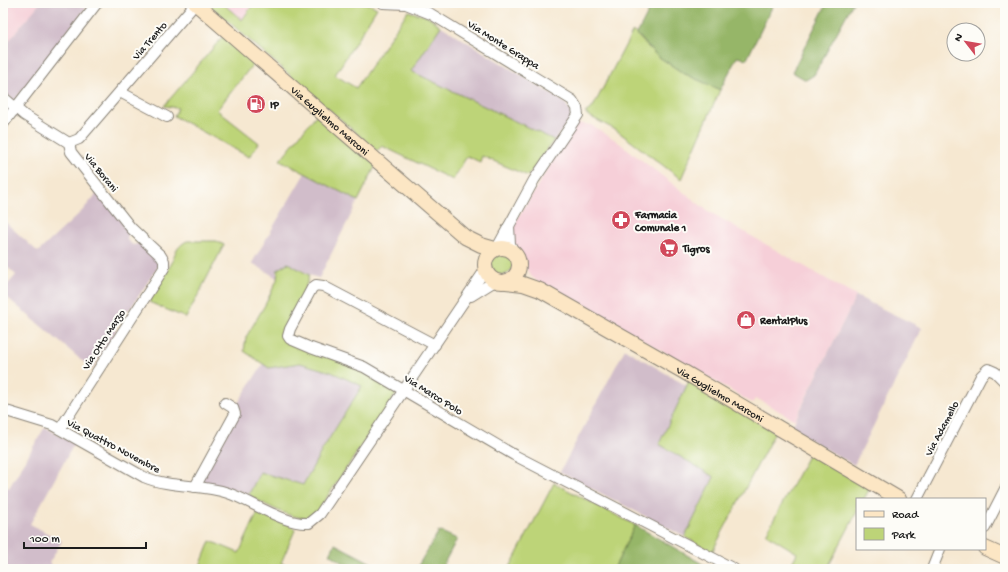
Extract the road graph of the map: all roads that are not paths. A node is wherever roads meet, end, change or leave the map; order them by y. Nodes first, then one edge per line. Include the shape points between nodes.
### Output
1 (97, 3) edge
2 (196, 3) edge
3 (383, 3) edge
4 (407, 4) edge
5 (120, 92) junction
6 (3, 97) edge
7 (16, 109) junction
8 (167, 117) dead end
9 (3, 124) edge
10 (69, 143) junction
11 (509, 226) junction
12 (465, 237) junction
13 (496, 249) junction
14 (514, 252) junction
15 (164, 262) joint
16 (485, 267) junction
17 (519, 269) junction
18 (501, 281) junction
19 (540, 290) junction
20 (467, 298) junction
21 (435, 345) junction
22 (1005, 382) edge
23 (405, 390) junction
24 (225, 403) dead end
25 (5, 414) edge
26 (60, 429) junction
27 (195, 487) junction
28 (1005, 489) edge
29 (897, 498) edge
30 (918, 498) edge
31 (986, 526) edge
32 (986, 548) edge
33 (940, 550) edge
34 (1005, 557) edge
35 (734, 569) edge
36 (932, 569) edge

1 - 7 street
2 - 5 street, Via Trento
2 - 12 street, Via Guglielmo Marconi
3 - 4 street, Via Monte Grappa
4 - 11 street, Via Monte Grappa via 431,14 572,100 577,108 578,115 534,180
5 - 8 street
5 - 10 street, Via Trento via 79,139
6 - 7 street
7 - 9 street
7 - 10 street
10 - 15 street, Via Borani via 71,152 131,228 161,256
11 - 13 street
11 - 14 street via 510,244
12 - 13 street, Via Guglielmo Marconi via 481,246
12 - 16 street, Via Guglielmo Marconi
13 - 14 street via 504,248
13 - 16 street via 488,255
14 - 17 street
15 - 26 street, Via Otto Marzo via 164,268
16 - 18 street via 491,278
16 - 20 street, Via Quattro Novembre
17 - 18 street via 512,279
17 - 19 street, Via Guglielmo Marconi
18 - 19 street, Via Guglielmo Marconi via 523,284
18 - 20 street
19 - 29 street, Via Guglielmo Marconi via 723,394
20 - 21 street, Via Quattro Novembre
21 - 23 street, Via Quattro Novembre
21 - 23 street, Via Marco Polo via 323,286 316,285 312,288 290,329 290,339 364,367
22 - 30 street, Via Adamello via 988,369 981,376
23 - 27 street, Via Quattro Novembre via 320,514 309,523 293,522 228,493
23 - 35 street, Via Marco Polo via 514,455
24 - 27 street via 234,408 235,414
25 - 26 street, Via Quattro Novembre via 43,421
26 - 27 street, Via Quattro Novembre via 144,477 159,483
28 - 31 street
32 - 34 street
33 - 36 street

